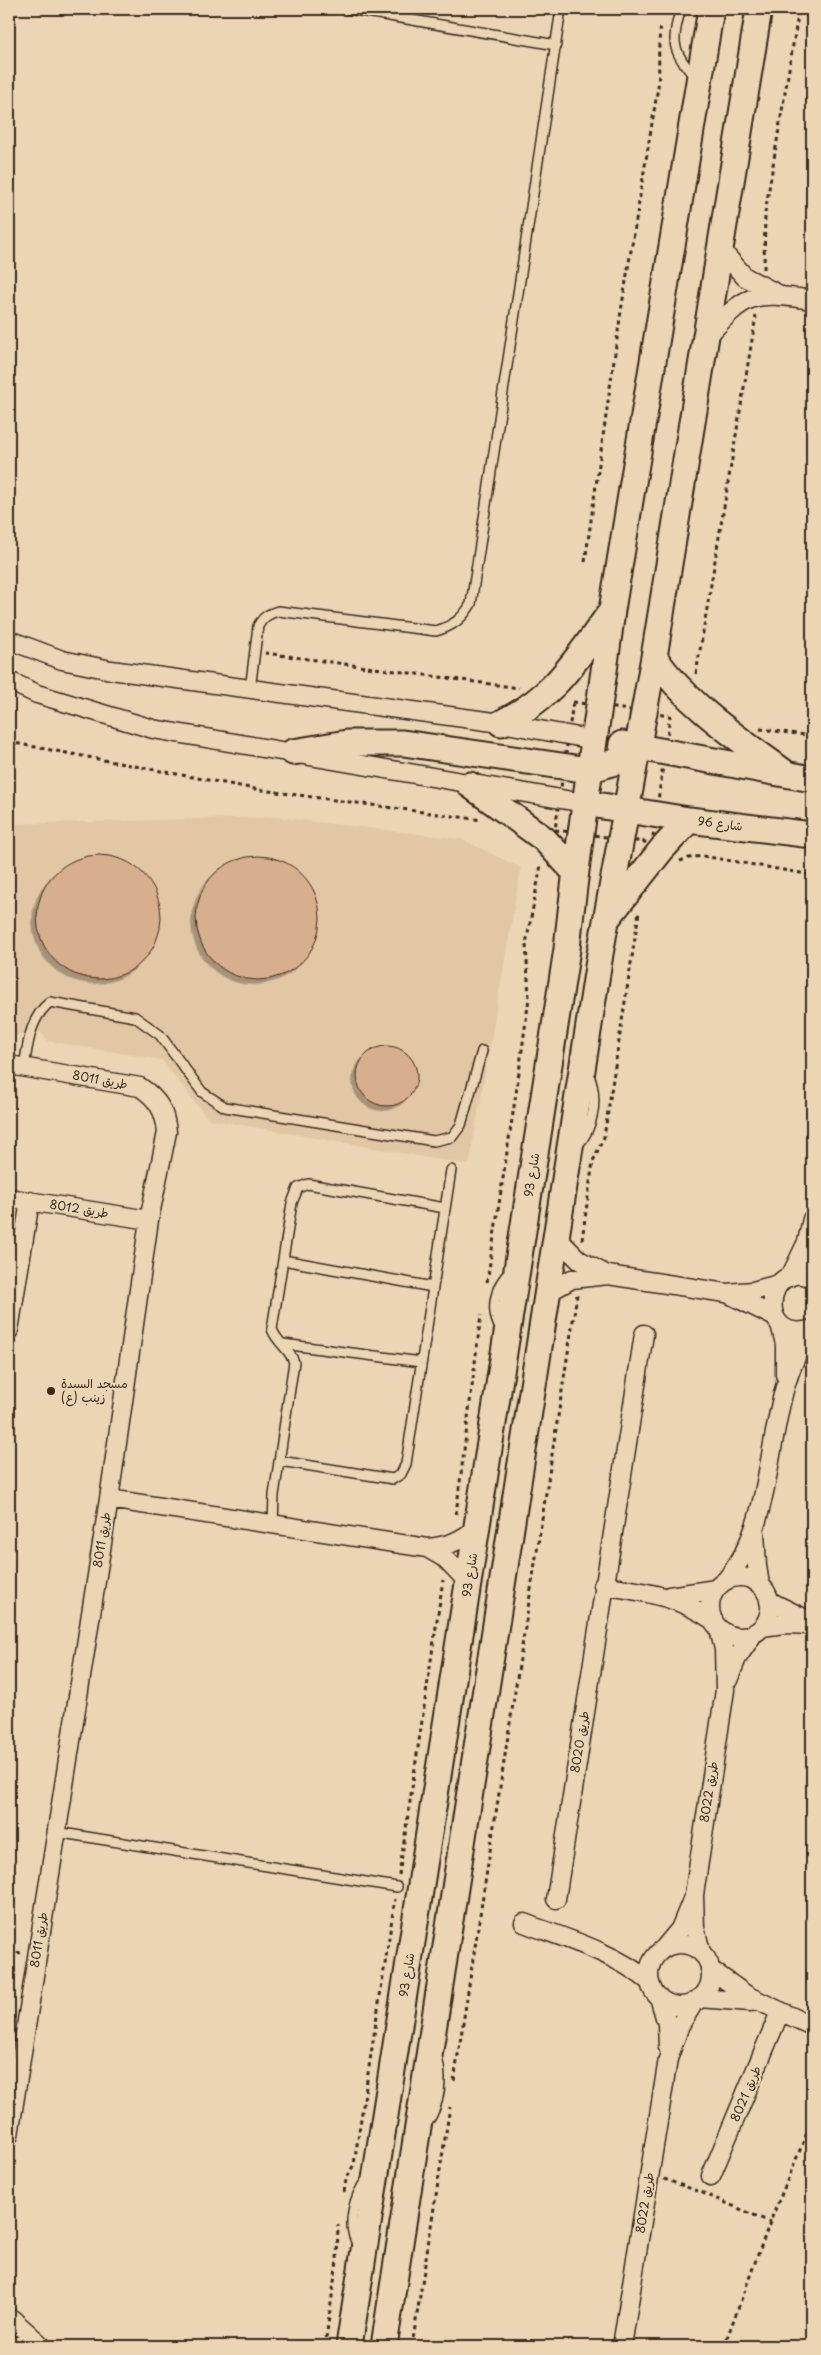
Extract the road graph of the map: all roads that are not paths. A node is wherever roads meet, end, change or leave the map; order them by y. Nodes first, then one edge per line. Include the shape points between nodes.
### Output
1 (349, 9) edge
2 (562, 9) edge
3 (681, 9) edge
4 (711, 9) edge
5 (759, 9) edge
6 (556, 44) junction
7 (699, 82) junction
8 (721, 250) junction
9 (760, 292) junction
10 (812, 300) edge
11 (705, 339) junction
12 (612, 610) junction
13 (9, 640) edge
14 (654, 657) junction
15 (9, 681) edge
16 (250, 690) junction
17 (501, 723) junction
18 (594, 740) junction
19 (638, 747) junction
20 (293, 752) junction
21 (589, 770) junction
22 (801, 778) edge
23 (470, 785) junction
24 (584, 803) junction
25 (628, 810) junction
26 (689, 820) junction
27 (812, 835) edge
28 (574, 871) junction
29 (606, 920) junction
30 (482, 1051) dead end
31 (16, 1066) edge
32 (451, 1170) dead end
33 (9, 1198) edge
34 (30, 1201) junction
35 (444, 1208) junction
36 (149, 1220) junction
37 (812, 1232) edge
38 (556, 1237) junction
39 (283, 1260) junction
40 (579, 1268) junction
41 (812, 1278) edge
42 (784, 1280) junction
43 (433, 1287) junction
44 (547, 1293) junction
45 (726, 1293) junction
46 (777, 1320) junction
47 (812, 1329) edge
48 (9, 1330) edge
49 (644, 1334) dead end
50 (282, 1344) junction
51 (421, 1362) junction
52 (784, 1390) junction
53 (280, 1461) junction
54 (109, 1499) junction
55 (273, 1524) junction
56 (477, 1527) junction
57 (755, 1528) junction
58 (449, 1552) junction
59 (469, 1583) junction
60 (603, 1585) junction
61 (721, 1585) junction
62 (760, 1585) junction
63 (667, 1596) junction
64 (769, 1601) junction
65 (812, 1624) edge
66 (717, 1625) junction
67 (758, 1630) junction
68 (725, 1690) junction
69 (56, 1832) junction
70 (397, 1887) road end
71 (694, 1895) junction
72 (556, 1900) dead end
73 (524, 1923) dead end
74 (661, 1950) junction
75 (701, 1952) junction
76 (611, 1956) junction
77 (710, 1969) junction
78 (650, 1980) junction
79 (659, 1997) junction
80 (697, 2000) junction
81 (761, 2004) junction
82 (780, 2012) junction
83 (812, 2026) edge
84 (668, 2059) junction
85 (9, 2135) edge
86 (711, 2176) dead end
87 (10, 2320) edge
88 (10, 2346) edge
89 (25, 2346) edge
90 (42, 2346) edge
91 (349, 2346) edge
92 (384, 2346) edge
93 (622, 2346) edge

1 - 6 lane
2 - 6 lane
3 - 7 lane via 675,50
4 - 7 street, شارع 93
5 - 8 street
6 - 16 lane via 471,604 463,618 436,631 278,611 270,613 258,626
7 - 12 street, شارع 93
8 - 9 street
8 - 11 street
9 - 10 street
9 - 11 street via 736,306
11 - 14 street
12 - 17 street via 558,682 529,708
12 - 18 street, شارع 93
13 - 16 street via 62,660
14 - 19 street
14 - 22 street via 691,701
15 - 20 street via 63,703 153,729
16 - 17 street
17 - 18 street
18 - 19 street
18 - 21 street, شارع 93
19 - 21 street via 618,761
19 - 22 street
19 - 25 street
20 - 21 street via 348,743 403,743
20 - 23 street
21 - 24 street, شارع 93
23 - 24 street
23 - 28 street via 544,839
24 - 25 street, شارع 96
24 - 28 street, شارع 93
25 - 26 street, شارع 96
25 - 29 street
26 - 27 street, شارع 96
26 - 29 street
28 - 56 street, شارع 93 via 567,949
29 - 38 street
30 - 31 lane via 461,1125 452,1137 434,1140 225,1107 202,1092 160,1035 136,1017 50,1002 40,1010
31 - 36 street, طريق 8011 via 140,1087 152,1094 166,1118 167,1132
32 - 35 lane
33 - 34 street, طريق 8012
34 - 36 street, طريق 8012
34 - 48 street
35 - 39 lane via 308,1184 298,1188 292,1202
35 - 43 lane
36 - 54 street, طريق 8011
37 - 42 street
38 - 40 street
38 - 44 street
39 - 43 lane
39 - 50 lane via 272,1329
40 - 44 street
40 - 45 street
41 - 42 street via 800,1275
42 - 45 street via 753,1291
42 - 46 street via 772,1300
43 - 51 lane
44 - 92 street
45 - 46 street
46 - 47 street via 796,1331
46 - 52 street via 786,1354
47 - 52 street via 796,1356
49 - 60 street, طريق 8020
50 - 51 lane
50 - 53 lane via 294,1362
51 - 53 lane via 402,1474 393,1478
52 - 57 street
53 - 55 lane
54 - 55 street
54 - 69 street, طريق 8011
55 - 58 street
56 - 58 street
56 - 59 street, شارع 93
57 - 61 street via 737,1566
57 - 62 street
58 - 59 street
59 - 91 street, شارع 93
60 - 63 street
60 - 72 street, طريق 8020
61 - 62 street via 744,1577
61 - 63 street
61 - 66 street via 710,1605
62 - 64 street
63 - 66 street via 697,1610
64 - 65 street
64 - 67 street via 767,1619
65 - 67 street via 784,1624
66 - 67 street via 736,1636
66 - 68 street, طريق 8022 via 724,1649
67 - 68 street, طريق 8022 via 736,1658
68 - 71 street, طريق 8022
69 - 70 lane
69 - 85 street, طريق 8011
71 - 74 street, طريق 8022 via 680,1929
71 - 75 street, طريق 8022 via 695,1928
73 - 76 street
74 - 75 street via 684,1944
74 - 76 street via 634,1958
74 - 78 street via 652,1962
75 - 77 street
76 - 78 street
77 - 80 street via 708,1984
77 - 81 street
78 - 79 street
79 - 80 street via 676,2005
79 - 84 street, طريق 8022 via 667,2024
80 - 81 street via 730,1999
80 - 84 street, طريق 8022 via 680,2026
81 - 82 street
82 - 83 street
82 - 86 street, طريق 8021
84 - 93 street, طريق 8022
87 - 90 street
88 - 89 street

